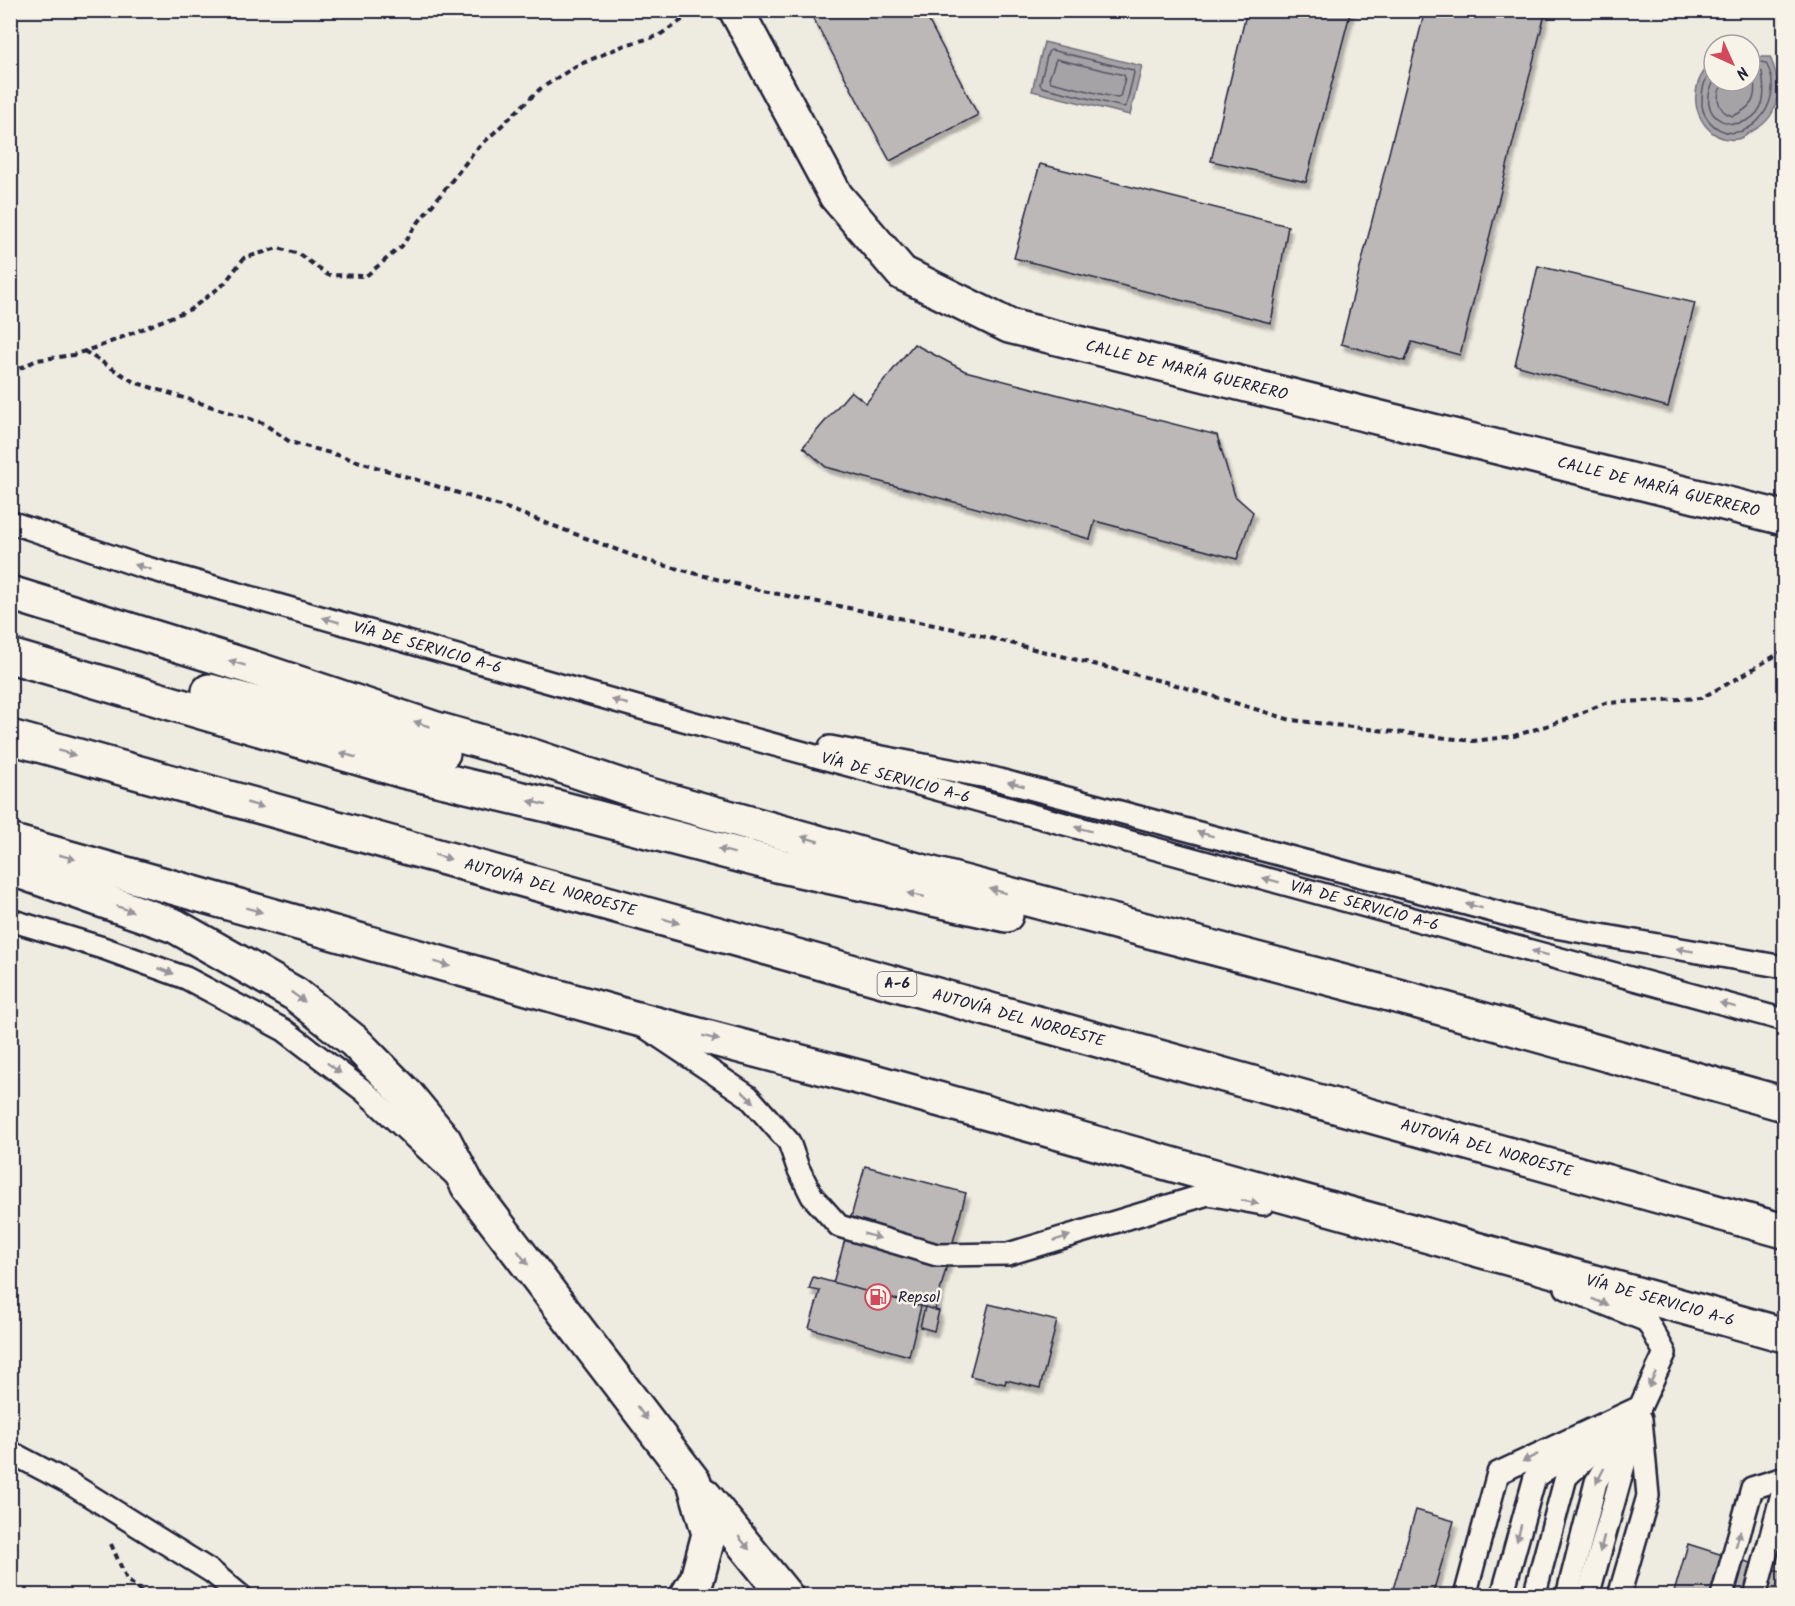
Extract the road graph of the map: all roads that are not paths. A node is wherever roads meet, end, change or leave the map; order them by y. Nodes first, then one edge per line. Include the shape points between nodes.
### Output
1 (736, 10) edge
2 (1785, 518) edge
3 (10, 522) edge
4 (10, 593) edge
5 (10, 654) edge
6 (676, 718) junction
7 (10, 737) edge
8 (642, 793) junction
9 (10, 841) edge
10 (10, 868) edge
11 (10, 920) edge
12 (1785, 967) edge
13 (630, 1017) junction
14 (1785, 1020) edge
15 (1785, 1104) edge
16 (1785, 1124) edge
17 (468, 1186) junction
18 (1785, 1231) edge
19 (1449, 1240) junction
20 (1785, 1335) edge
21 (1640, 1407) junction
22 (10, 1452) edge
23 (1785, 1478) edge
24 (694, 1482) junction
25 (1785, 1492) edge
26 (242, 1596) edge
27 (687, 1596) edge
28 (786, 1596) edge
29 (1465, 1596) edge
30 (1502, 1596) edge
31 (1534, 1596) edge
32 (1567, 1596) edge
33 (1588, 1596) edge
34 (1619, 1596) edge
35 (1722, 1596) edge
36 (1755, 1596) edge

1 - 2 main road, CALLE DE MARÍA GUERRERO via 836,196 887,256 902,273 1009,326
6 -> 3 lane, VÍA DE SERVICIO A-6 via 140,566
8 -> 4 main road
5 - 8 main road via 63,651 519,772
16 -> 5 main road via 1045,924 782,866 403,771
12 -> 6 lane via 1549,926 992,778
14 -> 6 lane, VÍA DE SERVICIO A-6
7 -> 18 main road, AUTOVÍA DEL NOROESTE / A-6
15 -> 8 main road
9 -> 13 main road, VÍA DE SERVICIO A-6
10 -> 17 main road via 175,927 294,994 354,1041 407,1095 444,1140
11 -> 17 lane via 186,978 284,1030 364,1091
13 -> 19 main road, VÍA DE SERVICIO A-6
13 -> 19 lane via 748,1096 789,1142 812,1196 839,1226 937,1255 1008,1254 1208,1194
17 -> 24 main road
19 - 20 main road, VÍA DE SERVICIO A-6
19 -> 21 lane via 1647,1321 1665,1353
21 -> 29 lane via 1498,1473
21 -> 30 lane via 1535,1477
21 - 31 lane via 1566,1477
21 -> 32 lane via 1596,1482
21 -> 33 lane
21 - 34 lane via 1648,1496
22 - 26 lane via 71,1484 212,1572
35 -> 23 lane via 1752,1488
24 - 27 main road via 709,1534 697,1579
24 -> 28 main road
25 - 36 lane

